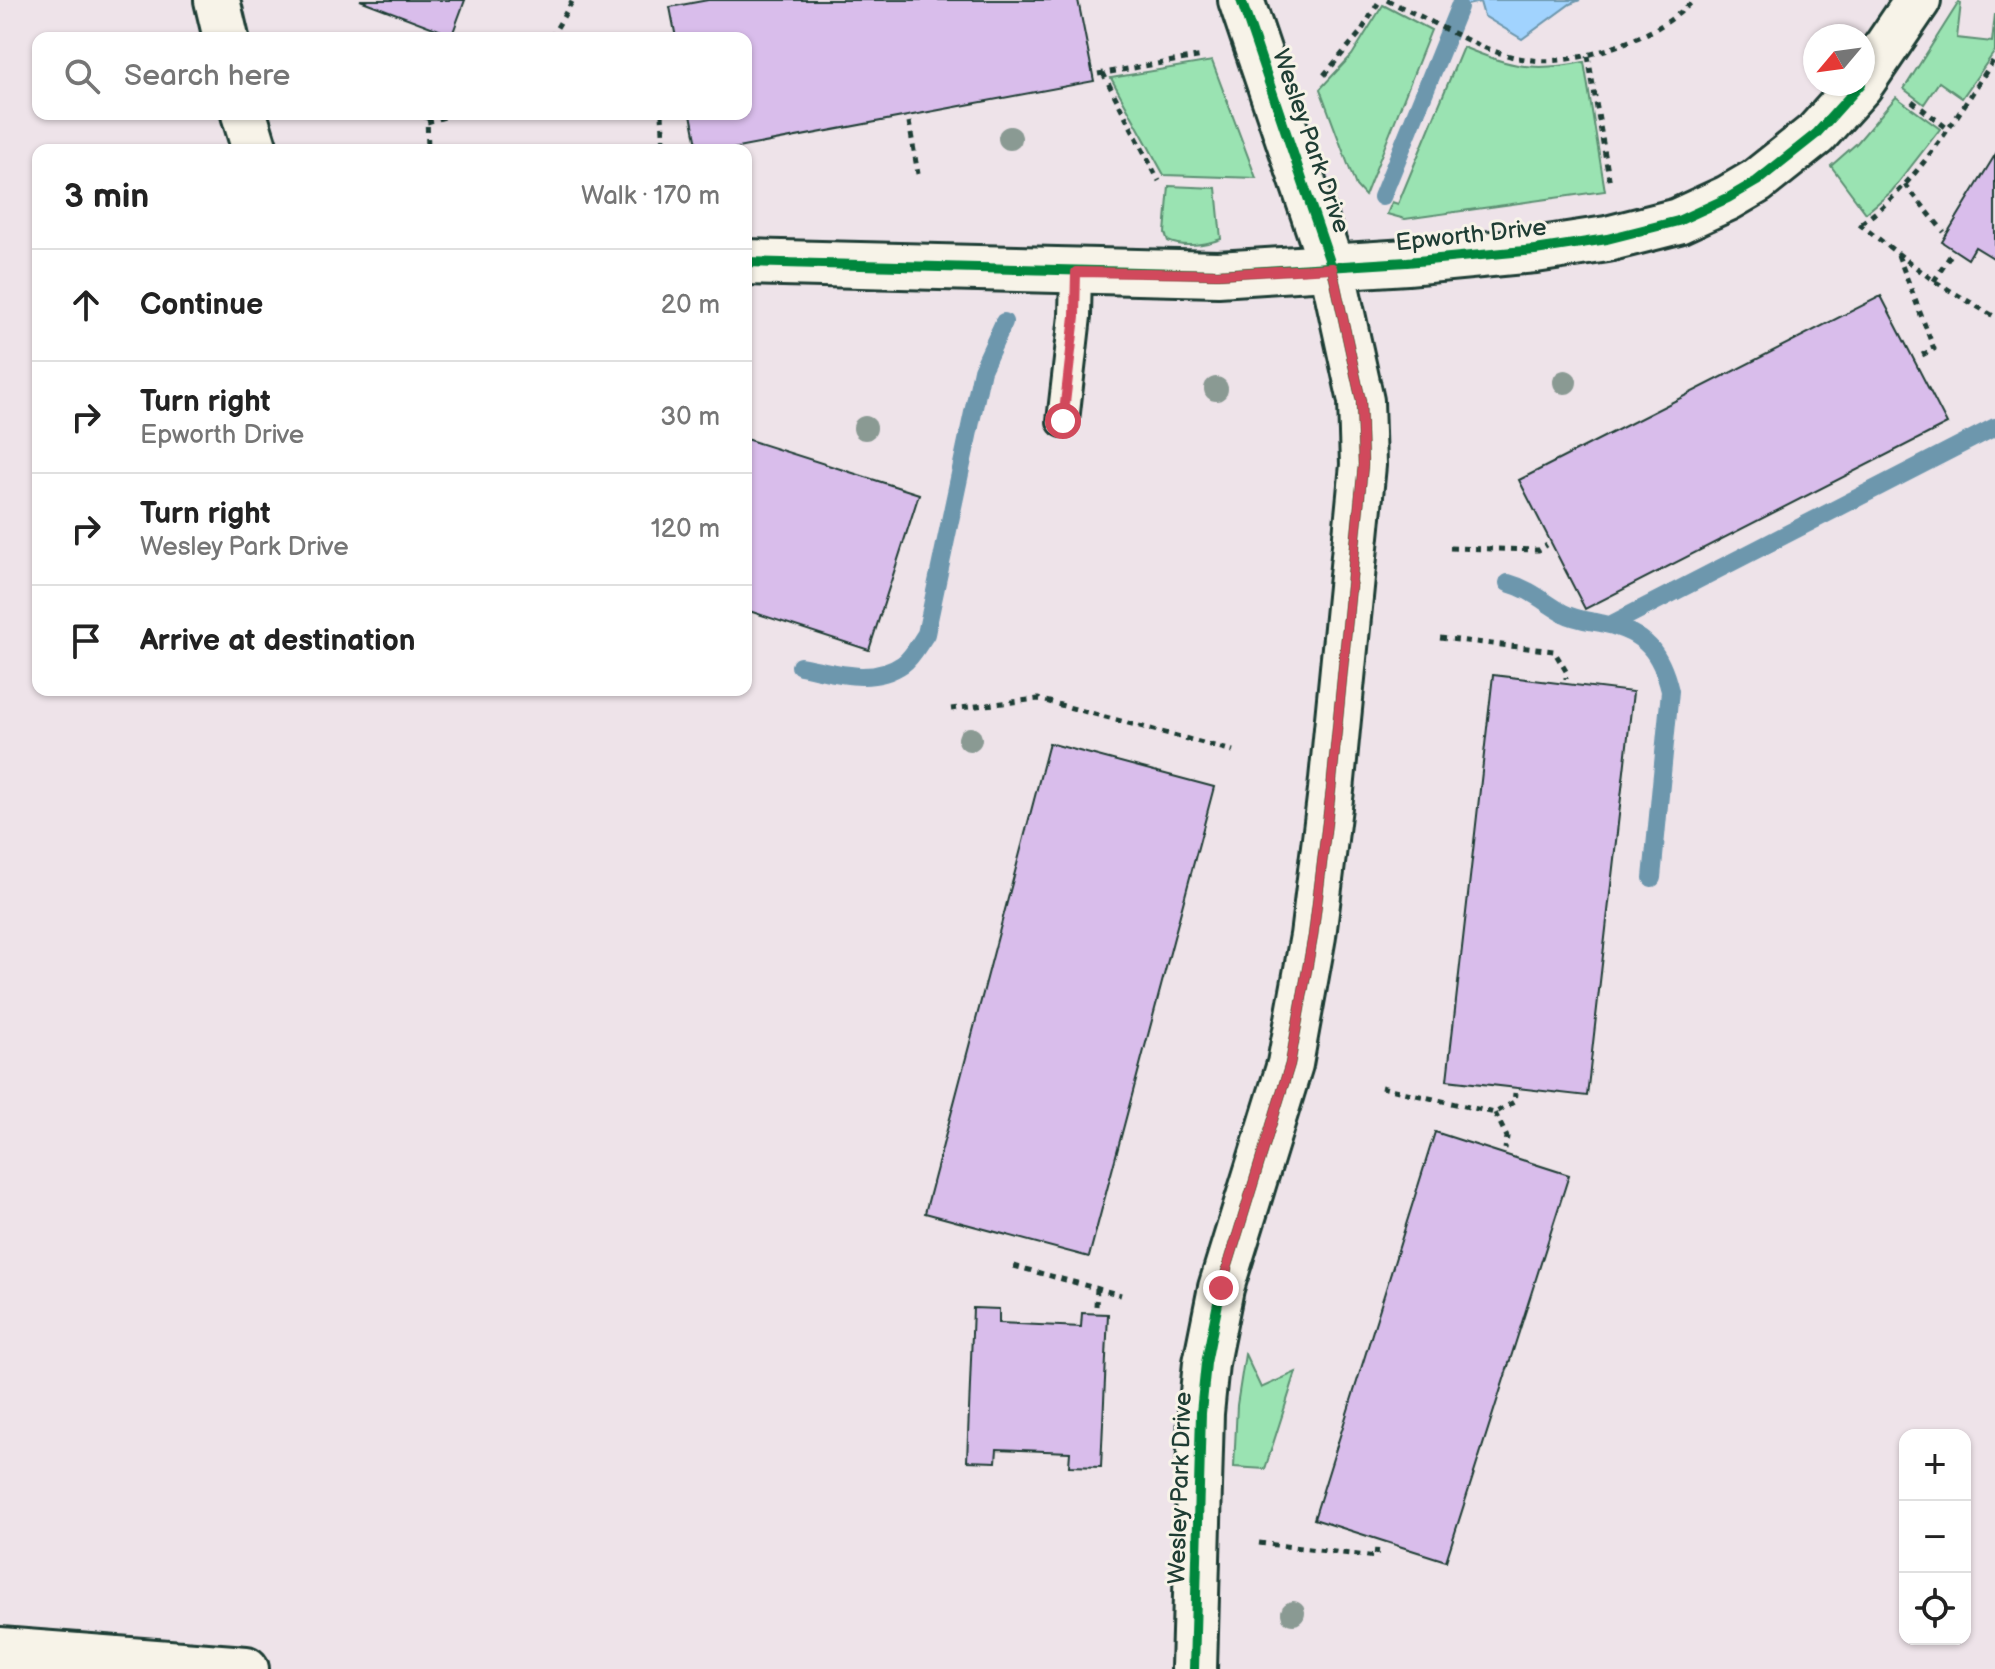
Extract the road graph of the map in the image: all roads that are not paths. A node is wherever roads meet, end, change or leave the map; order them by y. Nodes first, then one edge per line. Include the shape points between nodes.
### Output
1 (217, 0) edge
2 (1241, 0) edge
3 (1918, 0) edge
4 (225, 32) edge
5 (1875, 86) edge
6 (1863, 96) edge
7 (246, 120) edge
8 (253, 144) edge
9 (752, 262) edge
10 (1332, 268) junction
11 (1076, 272) junction
12 (1063, 421) dead end
13 (0, 1650) edge
14 (246, 1669) edge
15 (1194, 1669) edge

1 - 4 street
2 - 10 street, Wesley Park Drive
3 - 5 street, Epworth Drive
6 - 10 street, Epworth Drive via 1786,161 1728,198 1678,221 1535,250
7 - 8 street
9 - 11 street, Epworth Drive
10 - 11 street, Epworth Drive via 1218,274
10 - 15 street, Wesley Park Drive via 1361,401 1363,465 1331,790 1290,1064 1221,1288 1206,1363
11 - 12 lane
13 - 14 street

